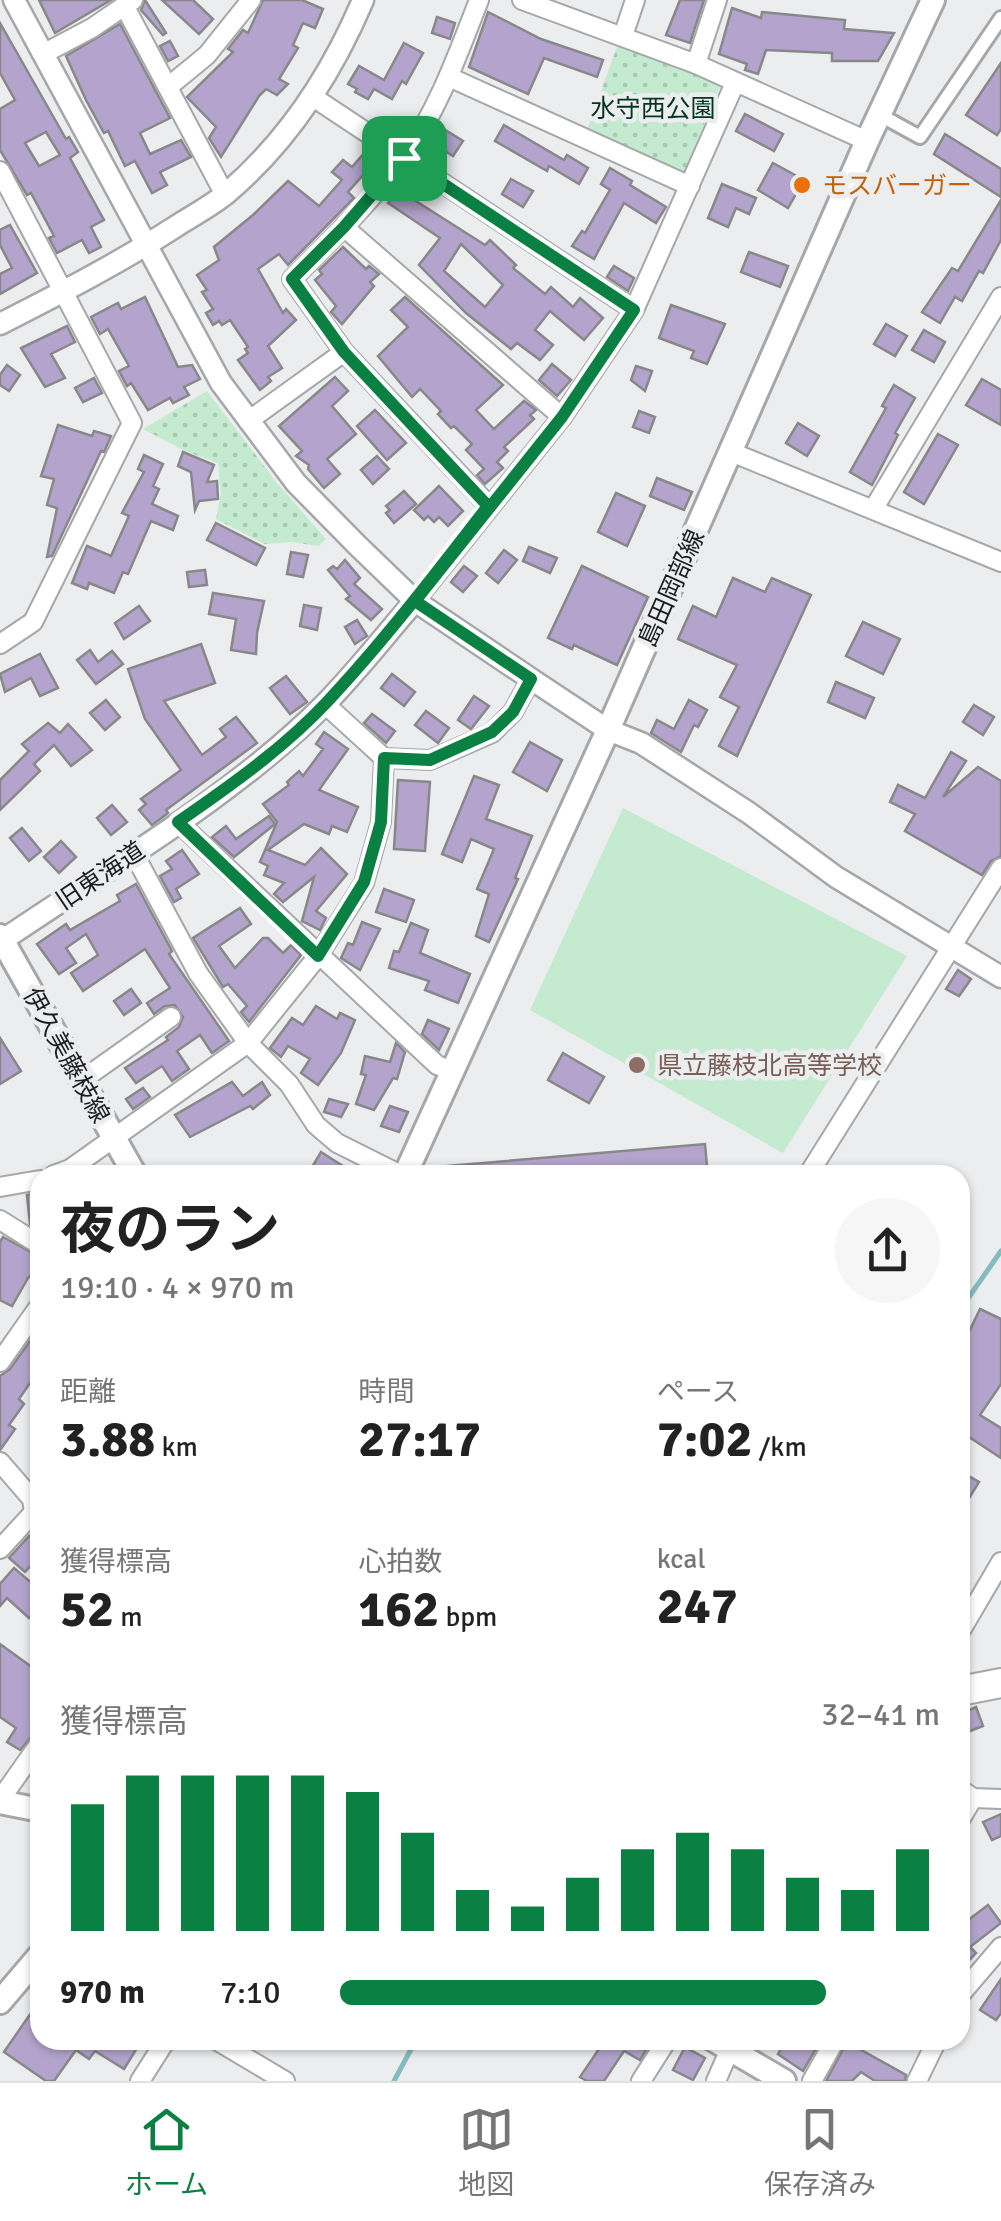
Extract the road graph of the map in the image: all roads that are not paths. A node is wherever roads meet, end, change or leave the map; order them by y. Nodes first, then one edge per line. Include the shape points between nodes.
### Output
1 (14, 0) edge
2 (251, 0) edge
3 (363, 0) edge
4 (479, 0) edge
5 (522, 0) edge
6 (635, 0) edge
7 (717, 0) edge
8 (933, 0) edge
9 (129, 4) edge
10 (556, 6) edge
11 (1001, 18) edge
12 (623, 36) junction
13 (43, 54) junction
14 (696, 64) junction
15 (449, 77) junction
16 (735, 83) junction
17 (168, 87) junction
18 (313, 97) junction
19 (880, 115) junction
20 (867, 141) junction
21 (404, 158) junction
22 (0, 171) edge
23 (690, 186) junction
24 (225, 195) junction
25 (344, 227) junction
26 (145, 246) junction
27 (62, 291) junction
28 (1001, 297) edge
29 (634, 310) junction
30 (4, 315) edge
31 (344, 352) junction
32 (562, 417) junction
33 (248, 422) junction
34 (731, 452) junction
35 (488, 506) junction
36 (874, 508) junction
37 (1001, 562) edge
38 (415, 601) junction
39 (0, 644) edge
40 (531, 679) junction
41 (325, 704) junction
42 (608, 730) junction
43 (384, 758) junction
44 (178, 822) junction
45 (133, 852) junction
46 (1001, 868) edge
47 (1, 939) edge
48 (952, 948) junction
49 (318, 956) junction
50 (1001, 977) edge
51 (171, 1017) dead end
52 (248, 1043) junction
53 (452, 1071) junction
54 (82, 1080) junction
55 (114, 1139) junction
56 (76, 1165) edge
57 (129, 1165) edge
58 (382, 1165) edge
59 (408, 1165) edge
60 (814, 1165) edge
61 (30, 1182) edge
62 (0, 1187) edge
63 (0, 1220) edge
64 (30, 1239) edge
65 (30, 1319) edge
66 (0, 1362) edge
67 (0, 1462) edge
68 (30, 1497) edge
69 (30, 1521) edge
70 (0, 1549) edge
71 (1001, 1562) edge
72 (970, 1615) edge
73 (1001, 1684) edge
74 (970, 1689) edge
75 (30, 1758) edge
76 (970, 1795) edge
77 (1001, 1799) edge
78 (0, 1801) edge
79 (30, 1808) edge
80 (1001, 1946) edge
81 (30, 1967) edge
82 (970, 1984) edge
83 (0, 2002) edge
84 (160, 2050) edge
85 (233, 2050) edge
86 (661, 2050) edge
87 (721, 2050) edge
88 (731, 2050) edge
89 (829, 2050) edge
90 (933, 2050) edge
91 (140, 2081) edge
92 (285, 2081) edge
93 (641, 2081) edge
94 (716, 2081) edge
95 (784, 2081) edge
96 (812, 2081) edge
97 (917, 2081) edge

1 - 13 street
2 - 17 street via 207,55
3 - 18 street
4 - 15 street
5 - 10 street
6 - 12 street
7 - 14 street
8 - 19 main road, 島田岡部線
9 - 13 street
9 - 17 street
10 - 12 street
11 - 19 street via 920,137
12 - 14 street
13 - 26 street
14 - 16 street
15 - 21 street
15 - 23 street
16 - 20 street
16 - 23 street
17 - 24 street
18 - 21 street
18 - 24 street
19 - 20 main road, 島田岡部線
20 - 34 main road, 島田岡部線
21 - 25 street
21 - 29 street
22 - 27 street
23 - 29 street
24 - 26 street
25 - 31 street via 292,279
25 - 32 street
26 - 27 street
26 - 33 street
27 - 30 street
27 - 39 street via 132,423 33,622
28 - 36 street
29 - 32 street
31 - 33 street
31 - 35 street
32 - 35 street
33 - 38 street via 296,483
34 - 36 street
34 - 42 main road, 島田岡部線
35 - 38 street
36 - 37 street
38 - 40 street
38 - 41 street, 旧東海道
40 - 42 street
40 - 43 street via 513,712 492,732 430,760
41 - 43 street
41 - 44 street, 旧東海道
42 - 48 street via 641,743
42 - 53 main road, 島田岡部線
43 - 49 street via 381,822 364,882
44 - 45 street, 旧東海道
44 - 49 street
45 - 47 street, 旧東海道
45 - 52 street via 198,973
46 - 48 street
47 - 54 main road, 伊久美藤枝線
48 - 50 street
48 - 60 street
49 - 52 street
49 - 53 street via 437,1065
51 - 54 street
52 - 55 street
52 - 58 street via 337,1144
53 - 59 main road, 島田岡部線
54 - 55 main road, 伊久美藤枝線
55 - 56 street
55 - 57 main road, 伊久美藤枝線
61 - 62 street
63 - 64 street
65 - 66 street
67 - 68 street
69 - 70 street
71 - 72 street
73 - 74 main road
75 - 78 street
76 - 77 street
78 - 79 main road
80 - 82 street
81 - 83 main road
84 - 91 street
85 - 92 street
86 - 93 street
87 - 94 street
88 - 95 main road
89 - 96 street
90 - 97 street

